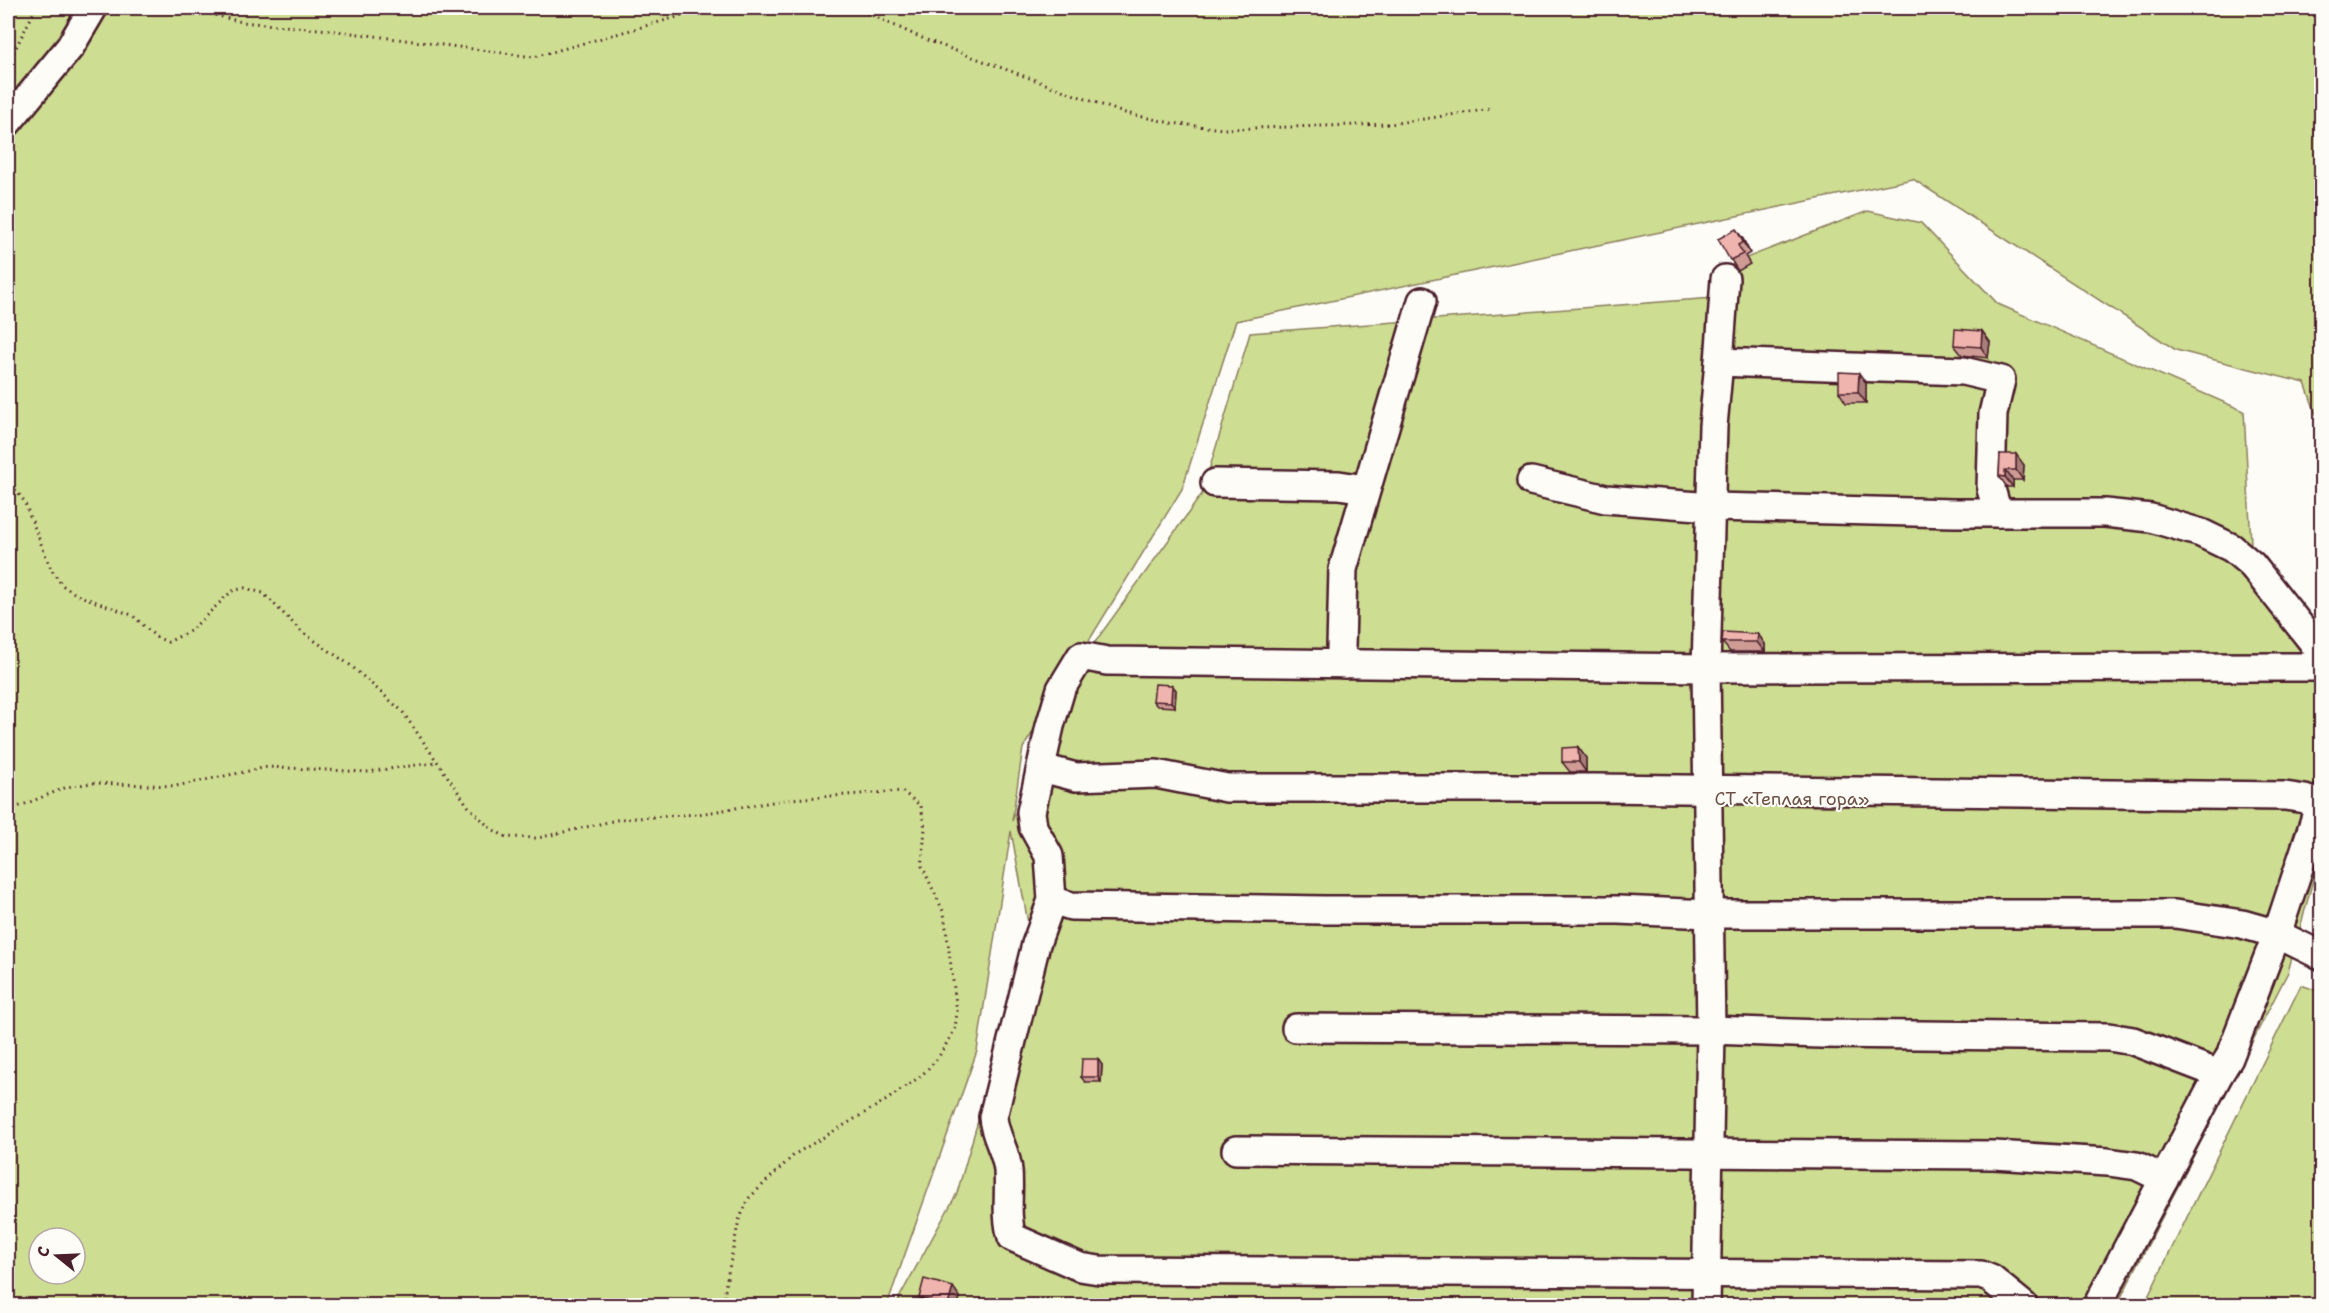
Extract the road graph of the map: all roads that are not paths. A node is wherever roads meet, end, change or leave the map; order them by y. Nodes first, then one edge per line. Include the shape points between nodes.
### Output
1 (93, 8) edge
2 (8, 122) edge
3 (1725, 279) dead end
4 (1422, 301) dead end
5 (1719, 362) junction
6 (1531, 481) dead end
7 (1215, 483) dead end
8 (1365, 489) junction
9 (1712, 507) junction
10 (1998, 513) junction
11 (2322, 656) edge
12 (1344, 664) junction
13 (2322, 667) edge
14 (1706, 668) junction
15 (1042, 768) junction
16 (1708, 791) junction
17 (2320, 802) edge
18 (1052, 900) junction
19 (1710, 914) junction
20 (2277, 934) junction
21 (2322, 956) edge
22 (1296, 1028) dead end
23 (1711, 1030) junction
24 (2219, 1074) junction
25 (1236, 1150) dead end
26 (1709, 1152) junction
27 (2164, 1179) junction
28 (1706, 1273) junction
29 (1706, 1305) edge
30 (2025, 1305) edge
31 (2097, 1305) edge

1 - 2 street via 70,47
3 - 5 street
4 - 8 street
5 - 9 street
5 - 10 street via 1963,371 2001,380 1993,414 1990,489
6 - 9 street via 1606,499
7 - 8 street
8 - 12 street via 1343,570
9 - 10 street
9 - 14 street
10 - 11 street via 2117,514 2151,518 2201,532 2232,548 2252,565
12 - 14 street
12 - 15 street via 1107,661 1081,656 1061,689
13 - 14 street
14 - 16 street
15 - 16 street via 1076,777 1156,774 1227,788
15 - 18 street via 1031,812 1033,826 1049,856
16 - 17 street via 2285,796
16 - 19 street
17 - 20 street
18 - 19 street via 1071,906
18 - 28 street via 1036,944 993,1117 1008,1170 1008,1223 1012,1237 1080,1267 1099,1270
19 - 20 street via 2175,914 2242,924
19 - 23 street
20 - 21 street
20 - 24 street via 2229,1058
22 - 23 street
23 - 24 street via 2109,1037 2133,1041
23 - 26 street
24 - 27 street
25 - 26 street
26 - 27 street via 1994,1155 2137,1166
26 - 28 street
27 - 31 street
28 - 29 street
28 - 30 street via 1981,1275

